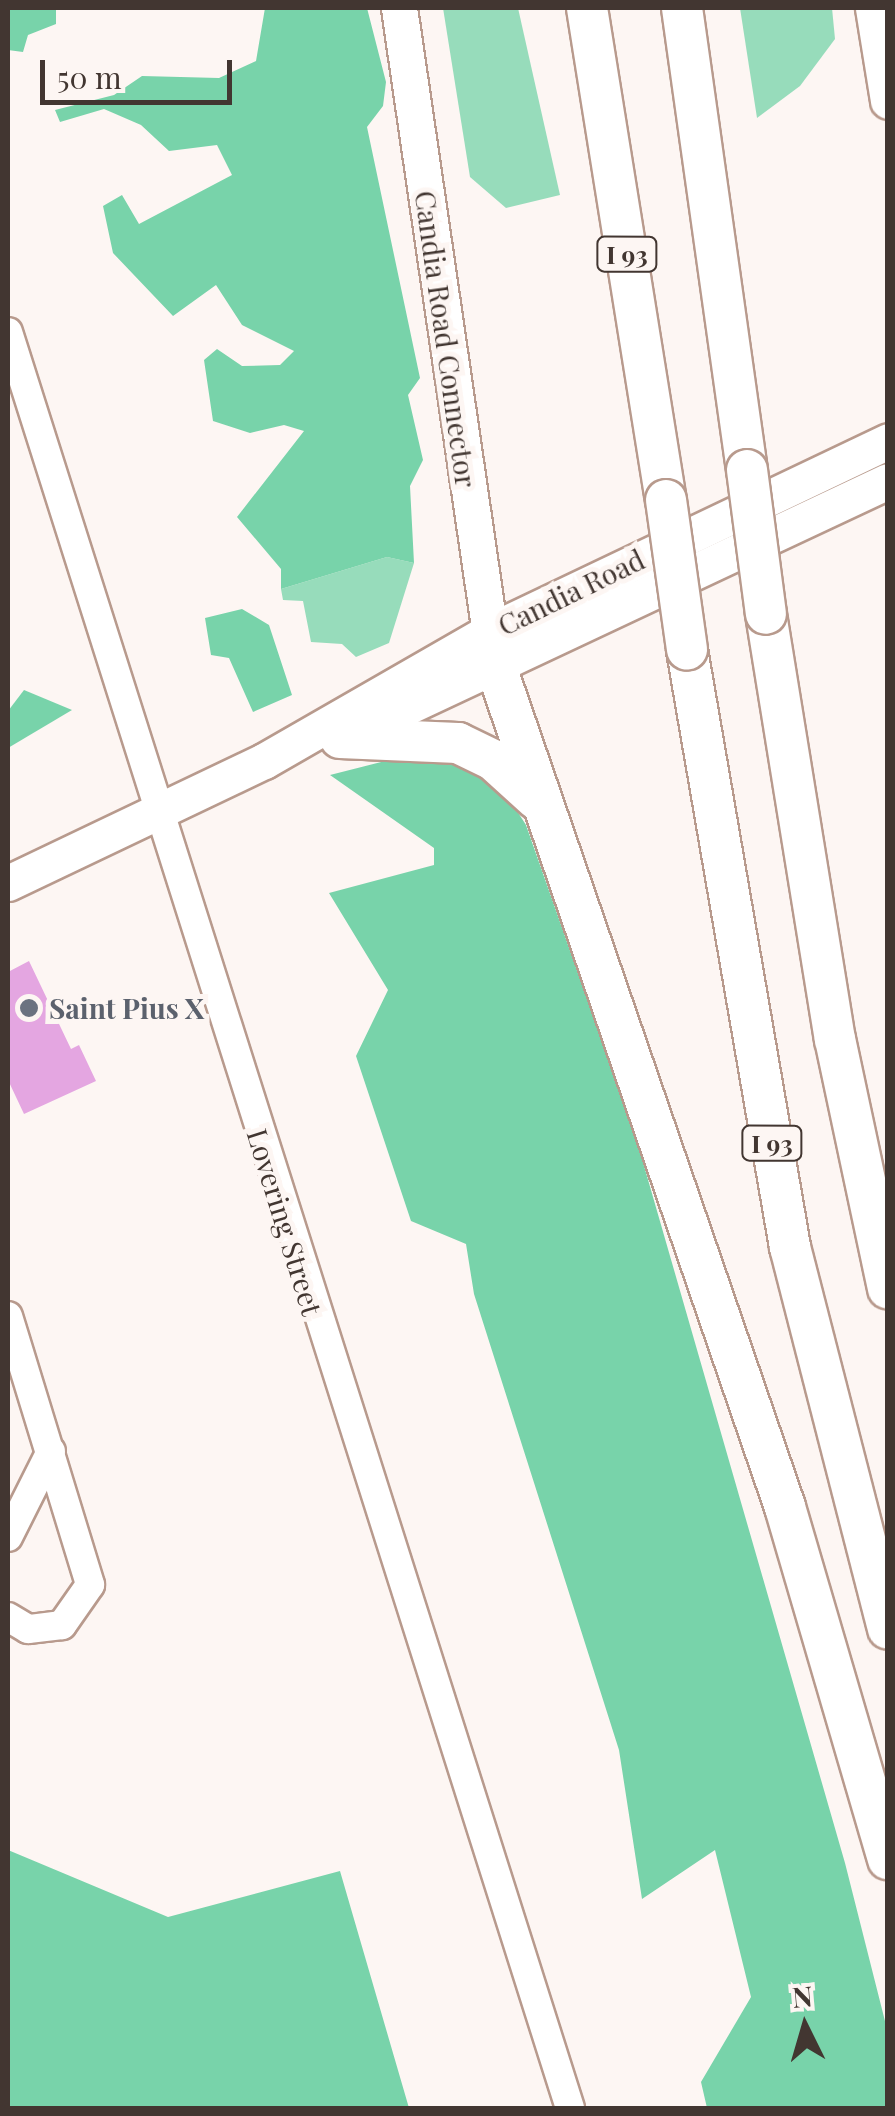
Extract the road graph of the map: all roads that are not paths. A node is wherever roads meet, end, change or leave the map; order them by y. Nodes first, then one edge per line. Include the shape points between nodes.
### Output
1 (399, 8) edge
2 (587, 8) edge
3 (682, 8) edge
4 (873, 8) edge
5 (888, 101) edge
6 (8, 332) edge
7 (888, 441) edge
8 (888, 481) edge
9 (493, 651) junction
10 (340, 738) junction
11 (264, 761) junction
12 (540, 804) junction
13 (158, 814) junction
14 (8, 883) edge
15 (888, 1288) edge
16 (8, 1316) edge
17 (50, 1451) junction
18 (8, 1537) edge
19 (8, 1617) edge
20 (888, 1629) edge
21 (888, 1859) edge
22 (570, 2108) edge

1 - 9 main road, Candia Road Connector
2 - 20 highway, I 93, bridge via 687,650 790,1247
3 - 15 highway, bridge via 766,614 835,1039
4 - 5 main road
6 - 13 street, Lovering Street
7 - 9 main road, Candia Road
8 - 9 main road, Candia Road
9 - 10 main road, Candia Road
9 - 11 main road, Candia Road
9 - 12 highway
10 - 11 main road, Candia Road
10 - 12 highway via 458,743 507,770
11 - 13 main road, Candia Road
12 - 21 highway via 785,1507
13 - 14 main road, Candia Road
13 - 22 street, Lovering Street
16 - 17 street
17 - 18 street
17 - 19 street via 90,1584 62,1626 28,1629

